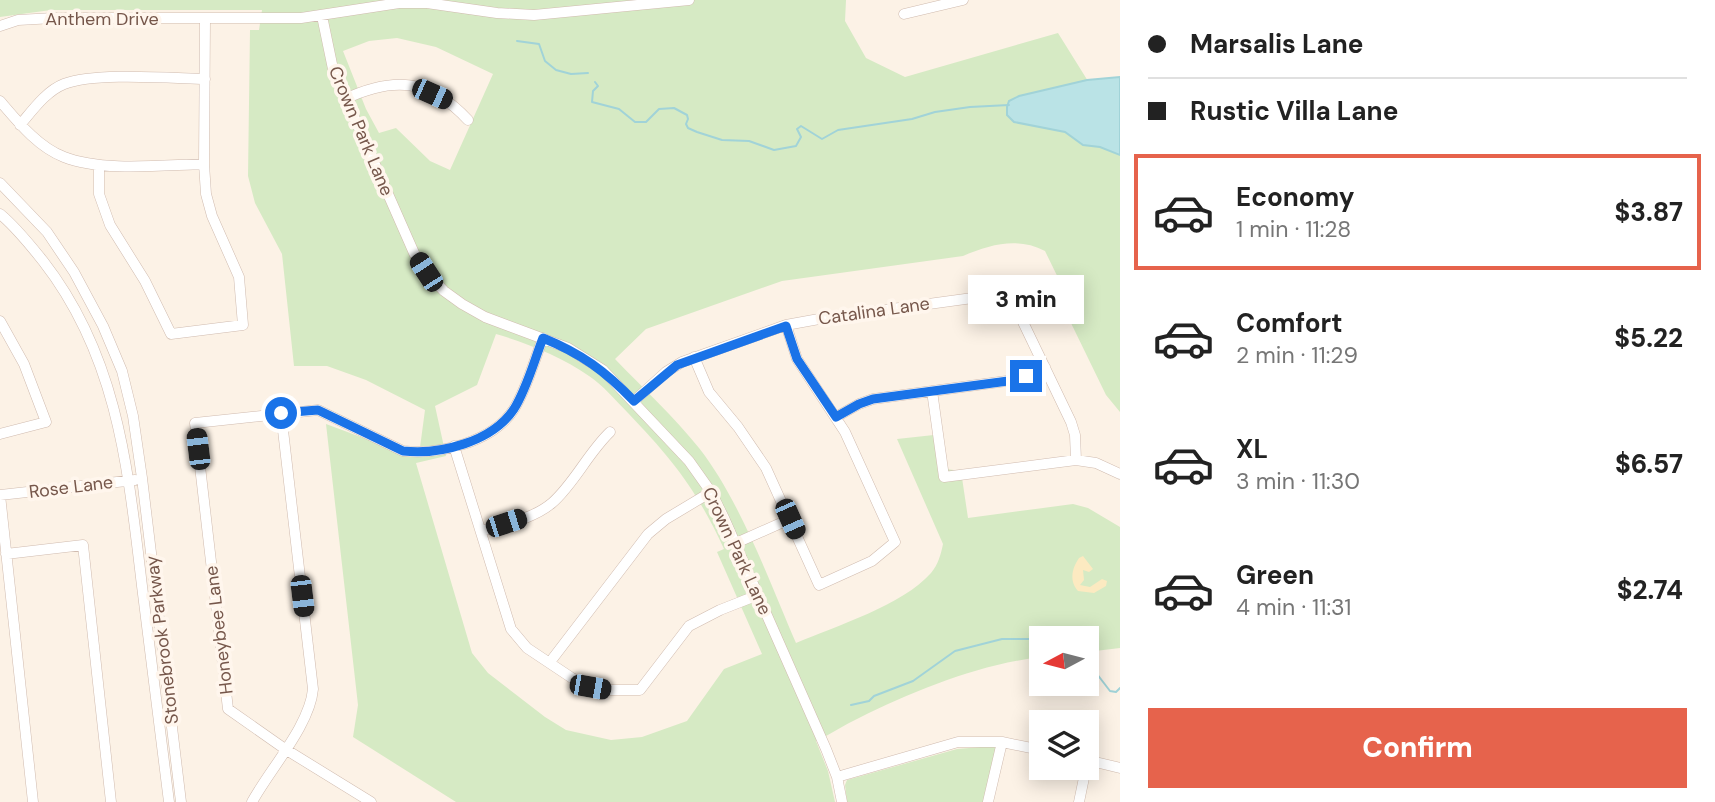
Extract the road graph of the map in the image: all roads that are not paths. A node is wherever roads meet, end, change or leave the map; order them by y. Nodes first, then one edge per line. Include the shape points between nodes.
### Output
1 (689, 0) edge
2 (963, 0) edge
3 (673, 1) edge
4 (471, 5) edge
5 (905, 15) dead end
6 (322, 16) junction
7 (205, 19) junction
8 (0, 26) edge
9 (205, 79) junction
10 (345, 99) junction
11 (0, 102) edge
12 (468, 120) dead end
13 (20, 125) junction
14 (204, 164) junction
15 (99, 165) junction
16 (0, 183) edge
17 (0, 214) edge
18 (0, 323) edge
19 (786, 326) junction
20 (543, 338) junction
21 (694, 357) junction
22 (1045, 367) junction
23 (932, 391) junction
24 (634, 401) junction
25 (281, 413) junction
26 (836, 417) junction
27 (610, 432) dead end
28 (0, 434) edge
29 (454, 446) junction
30 (1076, 460) junction
31 (1120, 474) edge
32 (142, 478) junction
33 (129, 480) junction
34 (711, 492) junction
35 (0, 495) edge
36 (790, 519) junction
37 (482, 531) junction
38 (736, 543) junction
39 (6, 554) junction
40 (758, 595) junction
41 (550, 662) junction
42 (1002, 742) junction
43 (1029, 748) edge
44 (285, 749) junction
45 (1099, 765) edge
46 (1120, 768) edge
47 (837, 778) junction
48 (1084, 780) edge
49 (33, 802) edge
50 (111, 802) edge
51 (169, 802) edge
52 (181, 802) edge
53 (252, 802) edge
54 (371, 802) edge
55 (842, 802) edge
56 (988, 802) edge
57 (1079, 802) edge

1 - 3 street, Anthem Drive
2 - 5 street
3 - 4 street, Anthem Drive via 534,15
4 - 6 street, Anthem Drive via 399,2
6 - 7 street, Anthem Drive
6 - 10 street, Crown Park Lane via 333,69
7 - 8 street, Anthem Drive via 54,18
7 - 9 street
9 - 13 street via 89,78 62,85 42,99
9 - 14 street
10 - 12 street via 381,85 411,85 452,103
10 - 20 street, Crown Park Lane via 426,272 444,291 485,317
11 - 13 street
13 - 15 street via 64,157
14 - 15 street
14 - 15 street via 212,216 239,276 243,326 171,334 110,225 99,194
16 - 32 street, Stonebrook Parkway via 47,232 103,326 122,371
17 - 33 street, Stonebrook Parkway via 50,270 83,323 108,384
18 - 28 street via 27,371 46,422
19 - 21 street, Catalina Lane
19 - 22 street, Catalina Lane via 1009,293
19 - 26 street via 797,359
20 - 24 street, Crown Park Lane via 603,370
20 - 29 street via 515,408 491,431
21 - 24 street, Catalina Lane via 666,372
21 - 36 street via 705,387 757,454
22 - 23 street via 1014,380
22 - 30 street via 1071,422
23 - 26 street via 873,399
23 - 30 street via 944,477
24 - 34 street, Crown Park Lane
25 - 29 street via 318,410 403,451
25 - 44 street via 313,690 305,720
25 - 44 street, Honeybee Lane via 195,423 228,709
26 - 36 street via 895,542 872,561 819,585
27 - 37 street via 552,503 530,516
29 - 37 street
30 - 31 street
32 - 33 street, Rose Lane
32 - 52 street, Stonebrook Parkway
33 - 35 street, Rose Lane
33 - 51 street, Stonebrook Parkway
34 - 38 street, Crown Park Lane
34 - 41 street via 648,534
35 - 39 street
36 - 38 street
37 - 41 street via 512,629 527,648
38 - 40 street, Crown Park Lane
39 - 49 street
39 - 50 street via 83,545
40 - 41 street via 689,626 640,690 590,687
40 - 47 street, Crown Park Lane
42 - 43 street
42 - 47 street via 958,742
42 - 56 street
44 - 53 street
44 - 54 street, Honeybee Lane
45 - 46 street
47 - 55 street, Crown Park Lane
48 - 57 street

